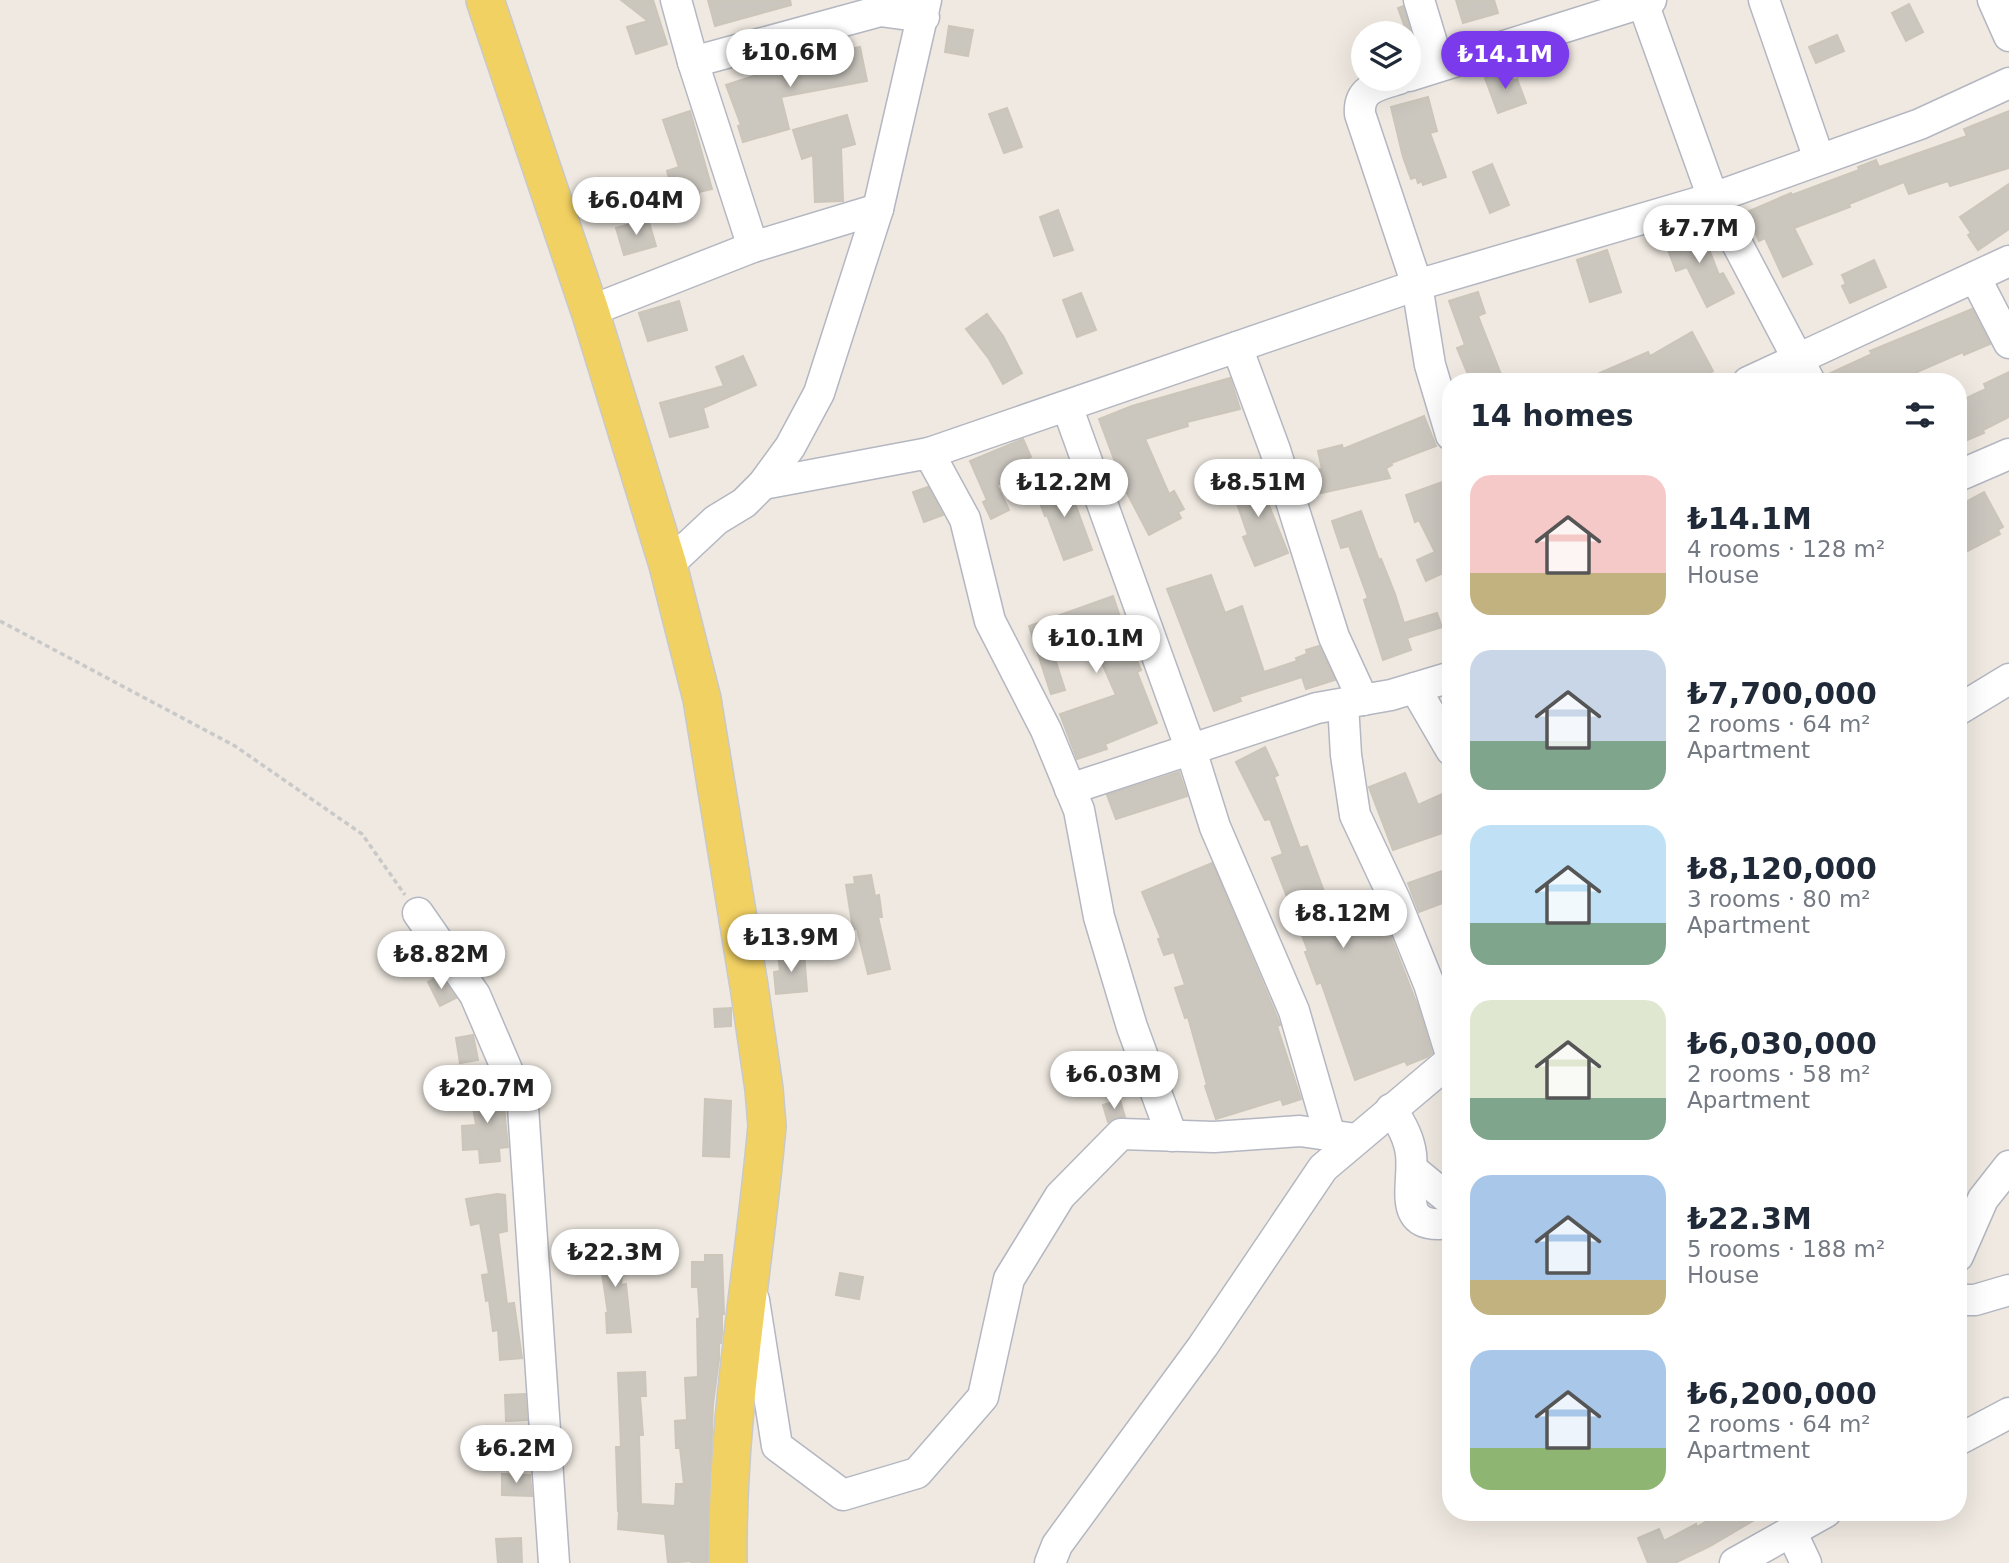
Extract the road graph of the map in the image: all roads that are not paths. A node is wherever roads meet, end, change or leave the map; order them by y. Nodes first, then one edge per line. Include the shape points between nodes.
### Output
1 (485, 0) edge
2 (676, 0) edge
3 (1419, 0) edge
4 (1764, 0) edge
5 (1993, 0) edge
6 (1647, 1) edge
7 (925, 8) edge
8 (2009, 36) edge
9 (693, 62) junction
10 (1439, 66) junction
11 (1421, 72) edge
12 (2009, 83) edge
13 (1367, 91) edge
14 (1819, 159) junction
15 (1713, 198) junction
16 (878, 209) junction
17 (753, 247) junction
18 (2009, 261) edge
19 (1975, 277) junction
20 (1417, 285) junction
21 (590, 311) junction
22 (2009, 343) edge
23 (1237, 347) junction
24 (1805, 370) edge
25 (1442, 405) edge
26 (1066, 406) junction
27 (929, 453) junction
28 (2009, 454) edge
29 (1967, 473) edge
30 (763, 484) junction
31 (668, 565) junction
32 (2009, 679) edge
33 (1442, 680) edge
34 (1415, 688) junction
35 (1353, 702) junction
36 (1967, 705) edge
37 (1442, 734) edge
38 (1191, 750) junction
39 (1070, 789) junction
40 (418, 913) road end
41 (1442, 1029) edge
42 (1442, 1066) edge
43 (1391, 1109) junction
44 (1172, 1136) junction
45 (1343, 1137) junction
46 (2009, 1166) edge
47 (1412, 1169) junction
48 (1442, 1194) edge
49 (1442, 1224) edge
50 (1967, 1235) edge
51 (750, 1272) junction
52 (2009, 1290) edge
53 (1967, 1300) edge
54 (2009, 1413) edge
55 (1967, 1435) edge
56 (1809, 1521) edge
57 (1791, 1531) junction
58 (554, 1563) edge
59 (728, 1563) edge
60 (1050, 1563) edge
61 (1735, 1563) edge
62 (1806, 1563) edge

1 - 21 main road
2 - 9 street
3 - 10 street
4 - 14 street
5 - 8 street
6 - 10 street
6 - 15 street
7 - 9 street via 880,11
7 - 16 street
9 - 17 street
10 - 11 street
12 - 14 street via 1920,124
13 - 20 street via 1360,114
14 - 15 street
15 - 20 street
15 - 24 street
16 - 17 street
16 - 30 street via 819,393 790,447
17 - 21 street
18 - 19 street
19 - 22 street
19 - 24 street
20 - 23 street
20 - 25 street via 1430,365
21 - 31 main road
23 - 26 street
23 - 35 street via 1275,450
26 - 27 street
26 - 38 street
27 - 30 street
27 - 39 street via 965,519 990,621 1046,730
28 - 29 street
30 - 31 street
31 - 51 main road via 702,699 764,1089 767,1126
32 - 36 street
33 - 34 street
34 - 35 street
34 - 37 street
35 - 38 street via 1317,708
35 - 41 street via 1346,755 1354,815 1395,900
38 - 39 street
38 - 45 street via 1216,827
39 - 44 street via 1079,810 1099,917
40 - 58 street via 475,995 523,1107
42 - 43 street
43 - 45 street
43 - 47 street via 1409,1141
44 - 45 street via 1300,1132
44 - 51 street via 1121,1134 1060,1196 1009,1279 984,1397 917,1473 843,1495 777,1446
45 - 60 street via 1203,1346 1057,1545
46 - 50 street via 1983,1199
47 - 48 street
47 - 49 street via 1409,1201 1416,1215
51 - 59 main road via 733,1414
52 - 53 street
54 - 55 street
56 - 57 street
57 - 61 street
57 - 62 street

